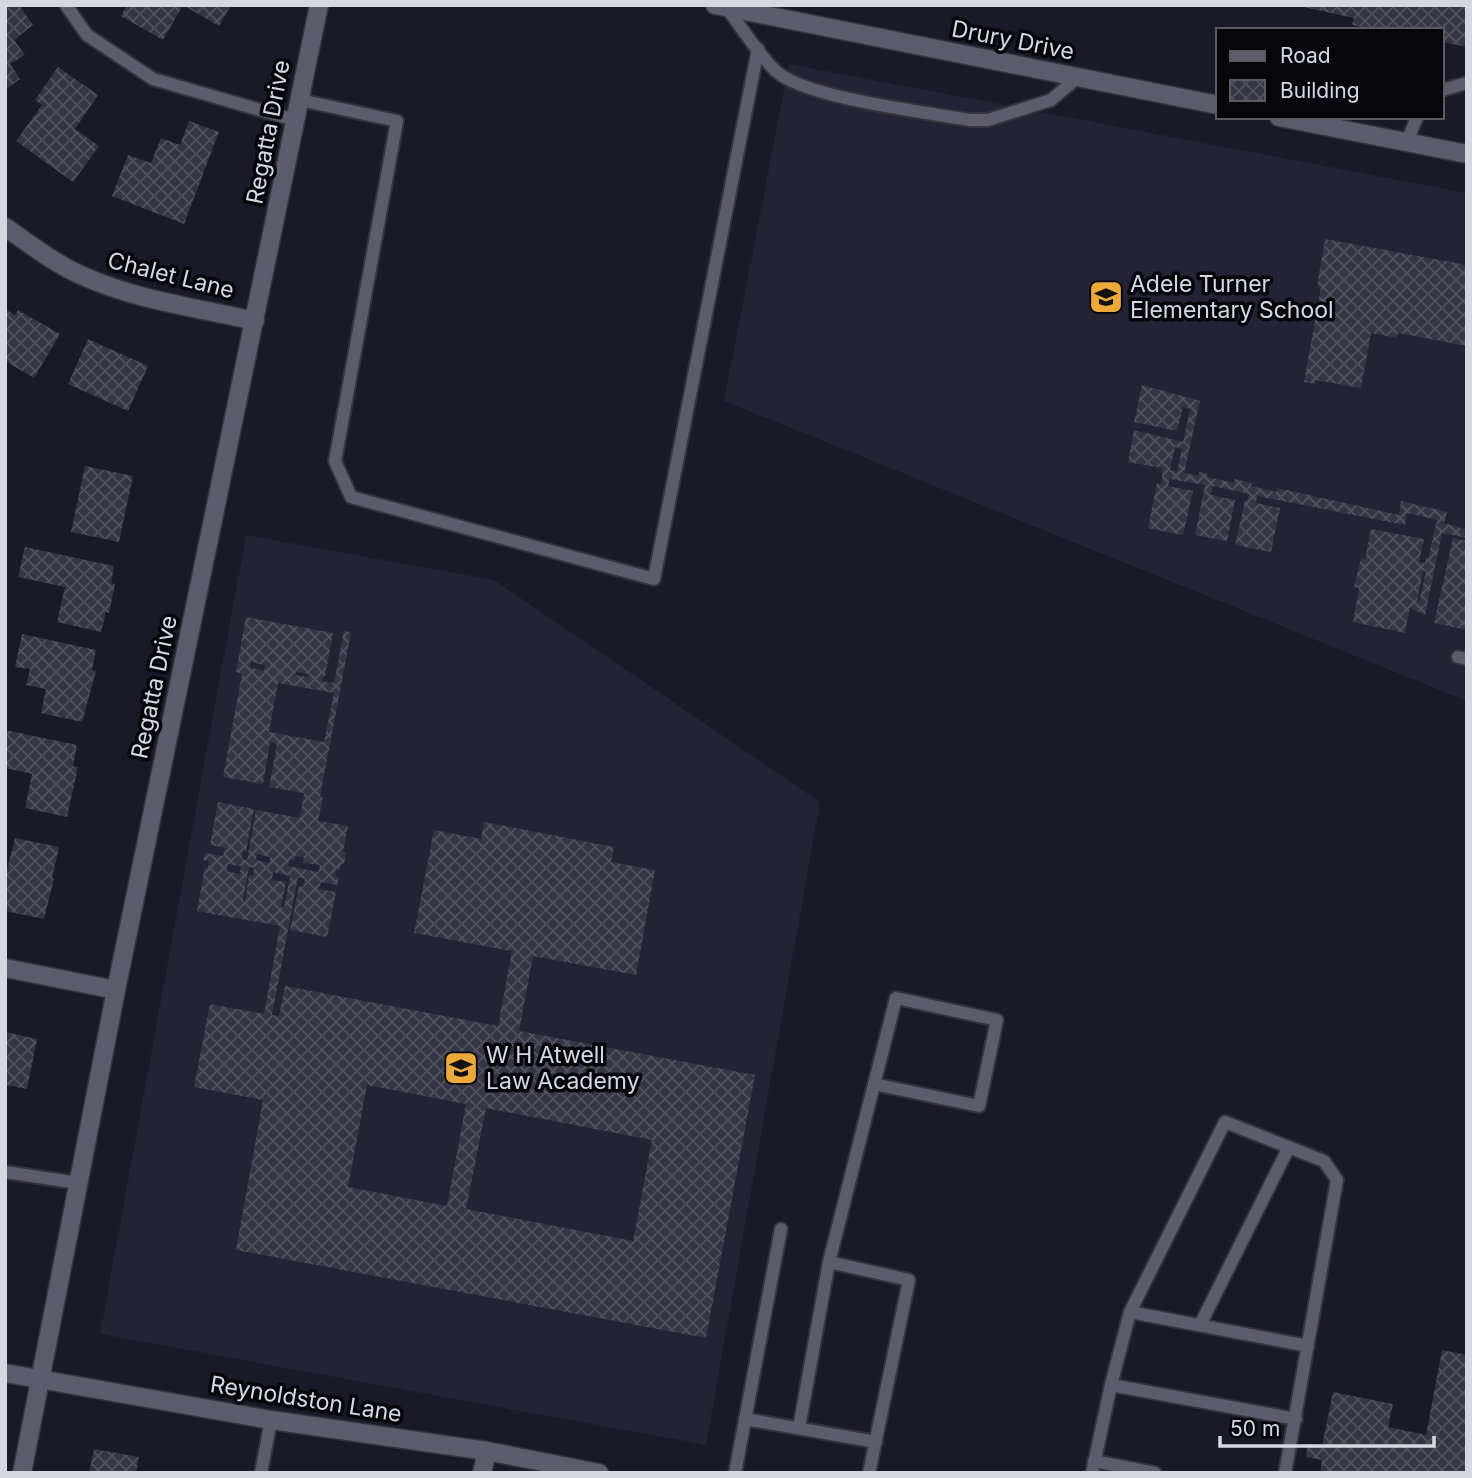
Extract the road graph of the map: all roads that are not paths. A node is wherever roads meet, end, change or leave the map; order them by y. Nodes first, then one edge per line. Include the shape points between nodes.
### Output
1 (66, 5) edge
2 (318, 5) edge
3 (721, 6) edge
4 (758, 49) junction
5 (1077, 78) junction
6 (1467, 83) edge
7 (1444, 89) edge
8 (300, 100) junction
9 (1216, 106) edge
10 (1289, 119) edge
11 (1416, 119) edge
12 (295, 120) junction
13 (1407, 142) junction
14 (1467, 153) edge
15 (5, 227) edge
16 (256, 321) junction
17 (5, 968) edge
18 (116, 990) junction
19 (874, 1084) junction
20 (1289, 1147) junction
21 (5, 1172) edge
22 (78, 1183) junction
23 (781, 1228) dead end
24 (829, 1262) junction
25 (1130, 1312) junction
26 (1200, 1325) junction
27 (1308, 1346) junction
28 (5, 1373) edge
29 (39, 1380) junction
30 (1111, 1385) junction
31 (745, 1419) junction
32 (1296, 1419) junction
33 (271, 1420) junction
34 (799, 1428) junction
35 (876, 1442) junction
36 (487, 1451) junction
37 (1093, 1467) edge
38 (22, 1473) edge
39 (261, 1473) edge
40 (482, 1473) edge
41 (599, 1473) edge
42 (735, 1473) edge
43 (869, 1473) edge
44 (1156, 1473) edge
45 (1285, 1473) edge

1 - 12 lane via 86,35 153,79
2 - 8 street, Regatta Drive
3 - 4 lane
3 - 5 street, Drury Drive
4 - 5 lane via 776,72 799,85 968,120 988,120 1051,100
4 - 8 lane via 653,579 351,497 335,461 397,121
5 - 9 street, Drury Drive
6 - 7 lane
8 - 12 street, Regatta Drive
10 - 13 street
11 - 13 lane
12 - 16 street, Regatta Drive
13 - 14 street
15 - 16 street, Chalet Lane via 82,276
16 - 18 street, Regatta Drive
17 - 18 street
18 - 22 street, Regatta Drive
19 - 19 lane via 896,998 997,1020 979,1107
19 - 24 lane
20 - 25 lane via 1225,1122
20 - 26 lane
20 - 27 lane via 1324,1161 1337,1180
21 - 22 lane
22 - 29 street, Regatta Drive
23 - 31 lane
24 - 34 lane
24 - 35 lane via 909,1280
25 - 26 lane
25 - 30 lane
26 - 27 lane
27 - 32 lane
28 - 29 street, Reynoldston Lane
29 - 33 street, Reynoldston Lane
29 - 38 street, Regatta Drive
30 - 32 lane
30 - 37 lane
31 - 34 lane
31 - 42 lane
32 - 45 lane
33 - 36 street, Reynoldston Lane
33 - 39 lane
34 - 35 lane
35 - 43 lane
36 - 40 street
36 - 41 street, Reynoldston Lane
37 - 44 lane

